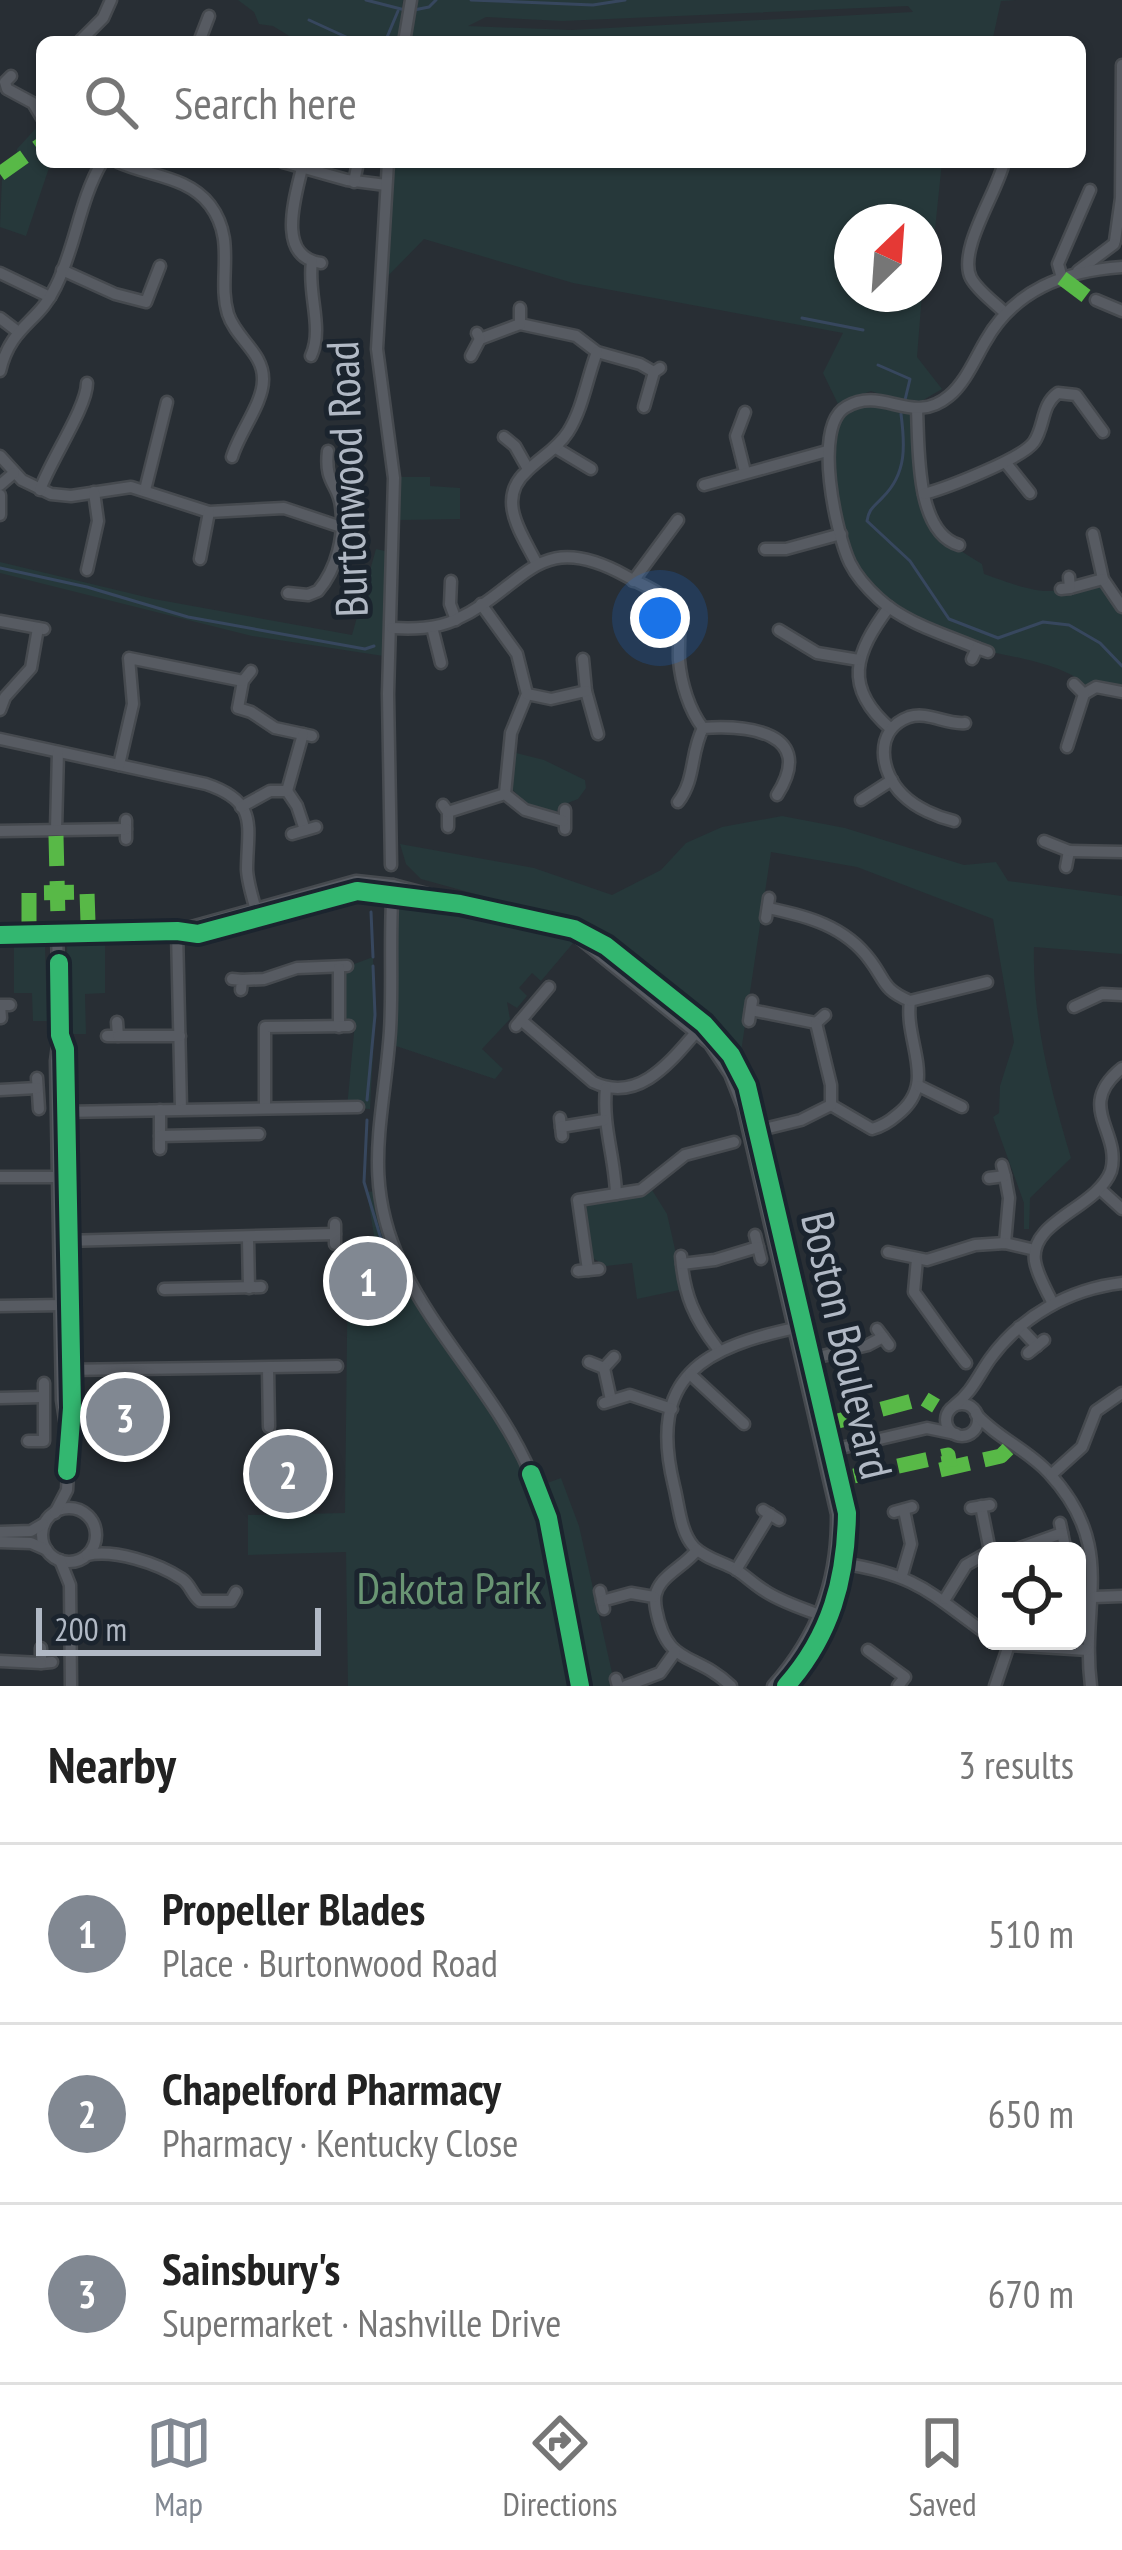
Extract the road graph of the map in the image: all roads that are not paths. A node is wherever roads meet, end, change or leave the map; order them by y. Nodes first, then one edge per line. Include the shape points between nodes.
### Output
1 (111, 0) edge
2 (208, 16) dead end
3 (197, 34) edge
4 (85, 36) edge
5 (1122, 65) edge
6 (5, 79) edge
7 (36, 98) edge
8 (99, 168) edge
9 (136, 168) edge
10 (164, 168) edge
11 (302, 168) joint
12 (357, 168) edge
13 (387, 168) edge
14 (1002, 168) edge
15 (161, 176) junction
16 (354, 182) junction
17 (386, 185) junction
18 (1072, 196) dead end
19 (1121, 200) edge
20 (963, 217) dead end
21 (978, 221) junction
22 (1117, 240) edge
23 (160, 266) dead end
24 (1122, 266) edge
25 (62, 270) junction
26 (0, 273) edge
27 (969, 274) junction
28 (1069, 275) junction
29 (953, 283) dead end
30 (50, 297) junction
31 (1091, 303) dead end
32 (520, 308) dead end
33 (1122, 311) edge
34 (1004, 313) junction
35 (0, 318) edge
36 (520, 324) junction
37 (17, 331) junction
38 (597, 352) junction
39 (471, 356) dead end
40 (310, 358) dead end
41 (0, 371) edge
42 (86, 380) dead end
43 (166, 399) dead end
44 (644, 407) dead end
45 (746, 410) dead end
46 (917, 410) junction
47 (1102, 432) dead end
48 (504, 437) dead end
49 (219, 441) dead end
50 (556, 448) junction
51 (329, 449) dead end
52 (826, 451) junction
53 (0, 456) edge
54 (1006, 463) junction
55 (528, 469) junction
56 (592, 470) dead end
57 (14, 472) junction
58 (745, 472) junction
59 (0, 485) edge
60 (704, 485) dead end
61 (40, 490) junction
62 (145, 490) junction
63 (94, 492) junction
64 (1030, 493) dead end
65 (924, 494) junction
66 (0, 495) edge
67 (209, 512) junction
68 (0, 514) edge
69 (679, 519) dead end
70 (340, 526) junction
71 (1092, 533) dead end
72 (842, 534) junction
73 (961, 544) dead end
74 (764, 549) dead end
75 (75, 554) dead end
76 (90, 556) junction
77 (198, 561) dead end
78 (537, 564) junction
79 (87, 570) dead end
80 (1103, 579) junction
81 (633, 580) junction
82 (451, 581) dead end
83 (1067, 585) dead end
84 (287, 592) dead end
85 (481, 604) junction
86 (889, 607) junction
87 (1122, 607) edge
88 (456, 620) junction
89 (0, 621) edge
90 (432, 627) junction
91 (392, 628) junction
92 (777, 630) dead end
93 (979, 653) dead end
94 (584, 658) dead end
95 (859, 660) junction
96 (441, 663) dead end
97 (1073, 684) dead end
98 (586, 691) junction
99 (1122, 692) edge
100 (527, 694) junction
101 (1084, 694) junction
102 (0, 710) edge
103 (966, 723) dead end
104 (703, 728) junction
105 (891, 729) junction
106 (598, 734) dead end
107 (0, 739) edge
108 (1066, 750) dead end
109 (58, 752) junction
110 (118, 765) junction
111 (892, 780) junction
112 (286, 791) junction
113 (505, 794) junction
114 (777, 796) dead end
115 (861, 800) dead end
116 (676, 803) dead end
117 (242, 807) junction
118 (564, 820) dead end
119 (955, 820) dead end
120 (448, 827) dead end
121 (126, 829) dead end
122 (56, 830) junction
123 (304, 830) dead end
124 (0, 831) edge
125 (1043, 840) dead end
126 (1069, 851) junction
127 (1122, 852) edge
128 (391, 866) dead end
129 (1066, 867) dead end
130 (393, 890) junction
131 (768, 908) dead end
132 (257, 912) junction
133 (177, 931) junction
134 (57, 934) junction
135 (0, 935) edge
136 (987, 981) dead end
137 (238, 983) dead end
138 (530, 983) dead end
139 (1122, 995) edge
140 (1077, 999) dead end
141 (910, 1001) junction
142 (10, 1005) dead end
143 (750, 1011) dead end
144 (1, 1018) edge
145 (700, 1027) junction
146 (114, 1032) dead end
147 (179, 1036) junction
148 (1122, 1068) edge
149 (919, 1086) junction
150 (606, 1088) junction
151 (0, 1090) edge
152 (831, 1105) junction
153 (962, 1107) dead end
154 (265, 1108) junction
155 (39, 1109) dead end
156 (181, 1109) junction
157 (160, 1110) junction
158 (62, 1112) junction
159 (604, 1120) junction
160 (348, 1123) dead end
161 (561, 1127) dead end
162 (753, 1132) junction
163 (734, 1142) dead end
164 (249, 1149) dead end
165 (1118, 1156) edge
166 (0, 1177) edge
167 (63, 1177) junction
168 (989, 1178) dead end
169 (1100, 1189) junction
170 (616, 1194) junction
171 (1122, 1209) edge
172 (335, 1234) dead end
173 (902, 1238) dead end
174 (248, 1239) junction
175 (64, 1241) junction
176 (1005, 1243) junction
177 (758, 1247) dead end
178 (1035, 1250) junction
179 (917, 1259) junction
180 (588, 1270) dead end
181 (1122, 1283) edge
182 (172, 1304) dead end
183 (1053, 1304) junction
184 (65, 1305) junction
185 (0, 1306) edge
186 (800, 1327) junction
187 (1019, 1327) junction
188 (883, 1337) dead end
189 (1036, 1346) dead end
190 (972, 1347) dead end
191 (718, 1349) junction
192 (614, 1358) dead end
193 (807, 1360) junction
194 (589, 1362) dead end
195 (337, 1367) dead end
196 (268, 1368) junction
197 (604, 1368) junction
198 (66, 1370) junction
199 (691, 1374) junction
200 (44, 1383) dead end
201 (974, 1388) junction
202 (1122, 1393) edge
203 (43, 1397) junction
204 (0, 1398) edge
205 (747, 1407) dead end
206 (953, 1407) junction
207 (672, 1409) junction
208 (975, 1412) junction
209 (284, 1414) dead end
210 (927, 1428) junction
211 (994, 1432) junction
212 (961, 1435) junction
213 (44, 1441) junction
214 (28, 1442) dead end
215 (829, 1450) junction
216 (44, 1455) dead end
217 (531, 1474) dead end
218 (1051, 1475) junction
219 (68, 1490) junction
220 (981, 1506) dead end
221 (903, 1510) dead end
222 (82, 1512) junction
223 (771, 1514) dead end
224 (51, 1517) junction
225 (0, 1532) edge
226 (96, 1532) junction
227 (1062, 1533) dead end
228 (0, 1542) edge
229 (987, 1542) edge
230 (1037, 1542) edge
231 (47, 1550) junction
232 (697, 1550) junction
233 (117, 1554) junction
234 (86, 1556) junction
235 (978, 1558) edge
236 (59, 1560) junction
237 (840, 1563) junction
238 (736, 1570) junction
239 (902, 1575) junction
240 (70, 1585) junction
241 (236, 1592) dead end
242 (1122, 1596) edge
243 (653, 1597) junction
244 (1094, 1597) junction
245 (946, 1599) junction
246 (602, 1600) dead end
247 (825, 1617) junction
248 (978, 1626) edge
249 (882, 1643) dead end
250 (41, 1648) dead end
251 (1088, 1649) joint
252 (1003, 1650) edge
253 (675, 1652) junction
254 (0, 1661) edge
255 (620, 1684) edge
256 (71, 1686) edge
257 (731, 1686) edge
258 (773, 1686) edge
259 (786, 1686) edge
260 (898, 1686) edge
261 (994, 1686) edge
262 (1090, 1686) edge

1 - 4 street
2 - 3 street
5 - 19 street
6 - 7 street via 10,92
8 - 25 street
9 - 15 street
10 - 15 street
11 - 16 street
11 - 40 street via 292,236 299,253 317,262
12 - 16 street
13 - 17 street, Burtonwood Road
14 - 21 street
15 - 49 street via 214,211 227,254 229,317 262,370 260,397 233,452
16 - 17 street
17 - 91 street, Burtonwood Road via 377,349 394,478
18 - 28 street via 1087,196 1058,264
19 - 22 street
20 - 21 street
21 - 27 street
22 - 24 street
22 - 28 street
23 - 25 street via 146,306
24 - 28 street
25 - 30 street
26 - 30 street
27 - 29 street
27 - 34 street
28 - 34 street
30 - 37 street
31 - 33 street
32 - 36 street
34 - 46 street via 951,394
35 - 37 street
36 - 38 street via 576,336
36 - 39 street via 479,336
37 - 41 street
38 - 44 street via 657,370
38 - 50 street
42 - 61 street via 85,399
43 - 62 street
45 - 58 street via 736,436
46 - 52 street via 876,399 848,405 833,422
46 - 65 street
47 - 54 street via 1076,395 1058,393 1031,446
48 - 55 street
50 - 55 street
50 - 56 street
51 - 70 street
52 - 58 street
52 - 72 street
53 - 57 street
54 - 64 street
54 - 65 street
55 - 78 street via 510,505
57 - 59 street
57 - 61 street
58 - 60 street
61 - 63 street
62 - 63 street
62 - 67 street
63 - 76 street
65 - 73 street via 939,531
66 - 68 street
67 - 70 street via 284,508
67 - 77 street
69 - 81 street
70 - 84 street via 322,588
71 - 80 street
72 - 74 street
72 - 86 street via 854,569
75 - 76 street
76 - 79 street
78 - 81 street via 580,557
78 - 85 street
80 - 83 street
80 - 87 street
81 - 104 street via 676,614 681,673
82 - 88 street
85 - 88 street
85 - 100 street via 517,654
86 - 93 street
86 - 95 street
88 - 90 street
89 - 102 street via 41,629 31,668
90 - 91 street
90 - 96 street
91 - 128 street, Burtonwood Road via 382,694
92 - 95 street via 817,653
94 - 98 street
95 - 105 street via 861,692
97 - 101 street
98 - 100 street via 550,699
98 - 106 street
99 - 101 street via 1096,687
100 - 113 street via 511,734
101 - 108 street
103 - 105 street via 916,716
104 - 114 street via 745,727 778,741 789,771
104 - 116 street
105 - 111 street via 883,759
107 - 109 street
109 - 110 street
109 - 122 street
110 - 112 street via 133,704 129,658 247,676 238,708 308,735
110 - 117 street via 206,784
111 - 115 street
111 - 119 street via 924,809
112 - 117 street
112 - 123 street
113 - 118 street via 525,810
113 - 120 street via 445,809
117 - 132 street
121 - 122 street
122 - 124 street
125 - 126 street
126 - 127 street
126 - 129 street
130 - 132 street, Boston Boulevard via 356,881
130 - 145 street, Boston Boulevard via 590,935
130 - 217 street via 376,1168 382,1215 403,1268
131 - 141 street via 818,918 874,954 885,988
132 - 133 street, Boston Boulevard
133 - 134 street, Boston Boulevard
133 - 147 street
134 - 135 street, Boston Boulevard
134 - 158 street
136 - 141 street
137 - 154 street via 343,967 344,1026 260,1027
138 - 150 street via 545,990 518,1023
139 - 140 street
141 - 149 street
142 - 144 street via 0,1005
143 - 152 street via 820,1019
145 - 150 street via 652,1078
145 - 162 street, Boston Boulevard via 740,1069
146 - 147 street
147 - 156 street
148 - 165 street via 1108,1081 1100,1108
149 - 152 street via 904,1110 878,1128
149 - 153 street
150 - 159 street
151 - 155 street via 37,1083
152 - 162 street
154 - 156 street
154 - 160 street via 353,1107
156 - 157 street
157 - 158 street
157 - 164 street via 160,1143 254,1134
158 - 167 street
159 - 161 street
159 - 170 street
162 - 186 street, Boston Boulevard
163 - 170 street via 686,1156 641,1190
165 - 169 street
166 - 167 street
167 - 175 street
168 - 176 street via 1003,1170
169 - 171 street
169 - 178 street via 1048,1227
170 - 180 street via 578,1200
172 - 174 street
173 - 179 street via 893,1253
174 - 175 street
174 - 182 street via 255,1287 168,1289
175 - 184 street
176 - 178 street
176 - 179 street
177 - 191 street via 681,1260 684,1294
178 - 183 street
179 - 190 street via 914,1292 963,1359
181 - 183 street
183 - 187 street
184 - 185 street
184 - 198 street
186 - 191 street
186 - 193 street, Boston Boulevard
187 - 189 street
187 - 201 street
188 - 193 street
191 - 199 street
192 - 197 street
193 - 215 street, Boston Boulevard
194 - 197 street
195 - 196 street
196 - 198 street
196 - 209 street via 269,1420
197 - 207 street via 607,1401 630,1395
198 - 219 street
199 - 205 street via 740,1420
199 - 207 street
200 - 203 street
201 - 206 street
201 - 208 street
202 - 218 street via 1096,1411 1082,1447
203 - 204 street
203 - 213 street
206 - 208 street
206 - 210 street
206 - 212 street via 946,1422
207 - 232 street via 666,1455
208 - 211 street
208 - 212 street via 975,1428
210 - 212 street
210 - 215 street
211 - 212 street
211 - 218 street
213 - 214 street
213 - 216 street
215 - 237 street, Boston Boulevard via 847,1513
218 - 244 street via 1089,1544
219 - 222 street
219 - 224 street
220 - 229 street
221 - 239 street via 911,1544
222 - 224 street via 68,1508
222 - 226 street
223 - 238 street
224 - 225 street via 32,1531
224 - 231 street via 42,1535
226 - 233 street
226 - 234 street
227 - 230 street
228 - 231 street
231 - 236 street
232 - 238 street
232 - 243 street
233 - 234 street
233 - 241 street via 185,1580 200,1601 231,1601
234 - 236 street
234 - 240 street
235 - 245 street
236 - 240 street
237 - 239 street
237 - 247 street, Boston Boulevard
238 - 247 street via 768,1594
239 - 245 street
240 - 256 street
242 - 244 street
243 - 246 street
243 - 253 street
244 - 251 street
245 - 248 street
247 - 258 street, Boston Boulevard
247 - 259 street, Boston Boulevard via 810,1656
249 - 260 street via 871,1652 905,1677
250 - 254 street via 46,1662
251 - 262 street
252 - 261 street
253 - 255 street via 660,1673
253 - 257 street

